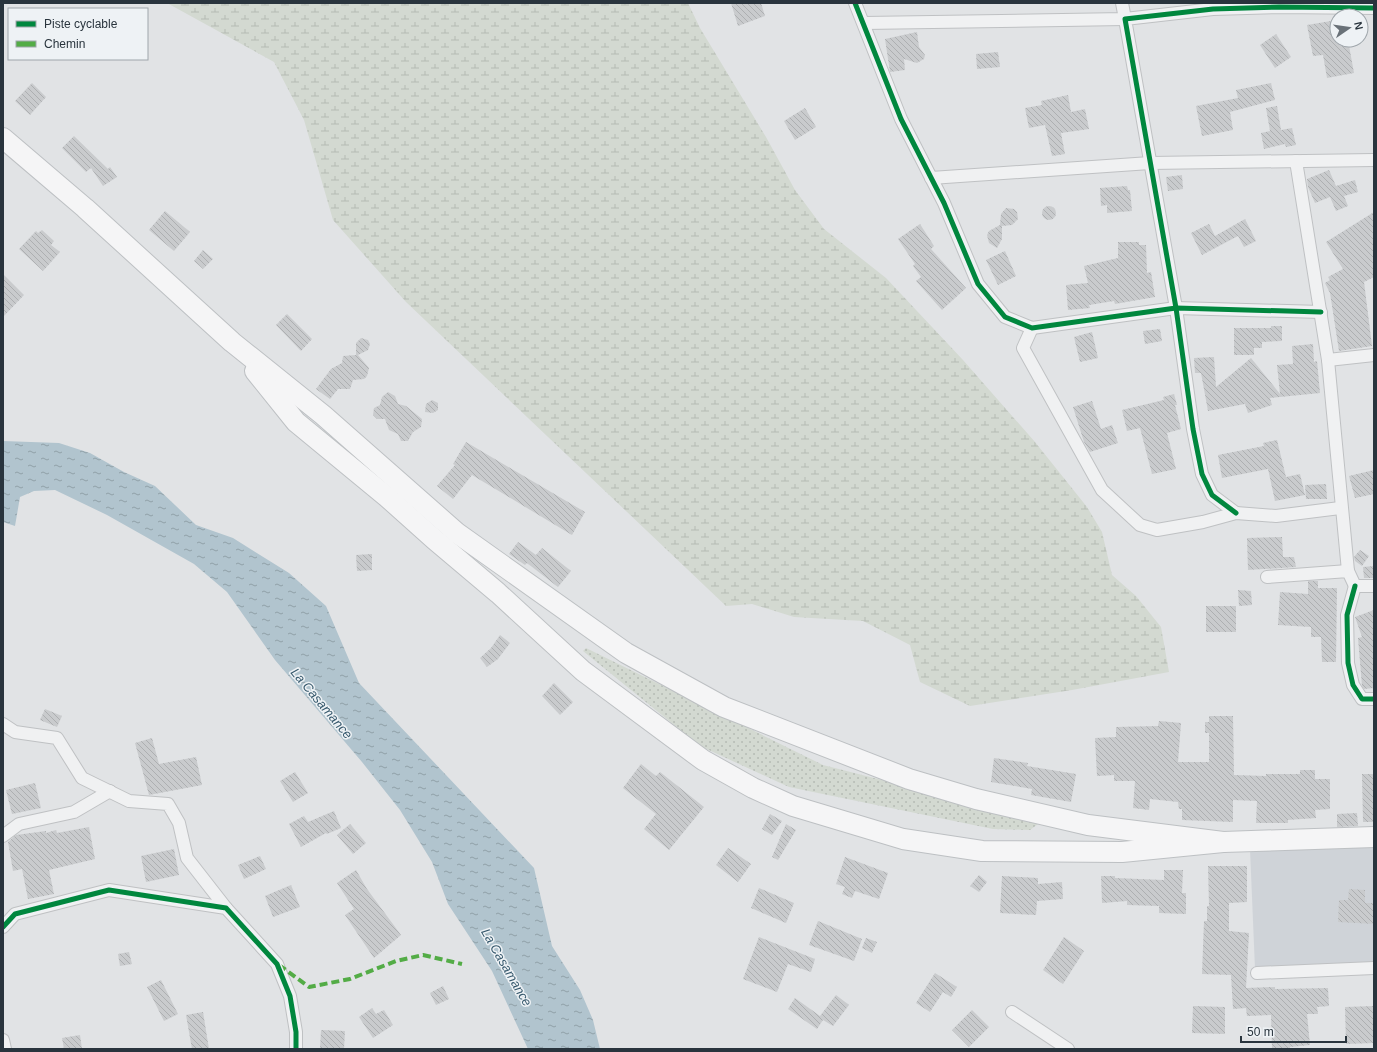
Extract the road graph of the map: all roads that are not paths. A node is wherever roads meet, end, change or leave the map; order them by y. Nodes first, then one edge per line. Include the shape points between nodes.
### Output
1 (855, 3) edge
2 (1122, 3) edge
3 (1374, 8) edge
4 (1125, 19) junction
5 (864, 23) junction
6 (3, 138) edge
7 (1374, 160) edge
8 (1296, 162) junction
9 (1150, 163) junction
10 (931, 178) junction
11 (1176, 308) junction
12 (1321, 312) junction
13 (1032, 328) junction
14 (232, 342) junction
15 (1374, 355) edge
16 (1328, 360) junction
17 (1340, 508) junction
18 (1236, 513) junction
19 (1348, 571) junction
20 (1267, 577) dead end
21 (1355, 586) junction
22 (1374, 586) edge
23 (1374, 699) edge
24 (3, 724) edge
25 (110, 791) junction
26 (3, 836) edge
27 (1374, 837) edge
28 (1222, 842) junction
29 (226, 908) junction
30 (3, 927) edge
31 (1374, 968) edge
32 (1257, 972) dead end
33 (1012, 1012) dead end
34 (3, 1040) edge
35 (5, 1049) edge
36 (296, 1049) edge
37 (1068, 1049) edge

1 - 5 street
2 - 4 street
3 - 4 street via 1213,9
4 - 5 street
4 - 9 street
5 - 10 street via 901,119
6 - 14 main road
7 - 8 street
8 - 9 street
8 - 12 street
9 - 10 street
9 - 11 street
10 - 13 street via 978,284 1005,317
11 - 12 street
11 - 13 street
11 - 18 street via 1202,474 1212,495
12 - 16 street
13 - 18 street via 1023,348 1102,490 1124,512 1140,525 1157,530
14 - 28 main road via 323,415 457,533 626,653 724,706 909,779 976,799 1088,825
14 - 28 main road via 296,422 387,497 584,671 703,760 754,788 793,806 903,839 982,851 1122,852
15 - 16 street
16 - 17 street
17 - 18 street via 1276,516
17 - 19 street
19 - 20 street
19 - 21 street
21 - 22 street
21 - 23 street via 1348,615 1348,663 1353,685 1362,699
24 - 25 street via 15,732 57,738 82,778
25 - 26 street via 74,812 19,824
25 - 29 street via 129,801 168,804 179,823 187,858
27 - 28 main road
29 - 30 street via 109,890 15,914
29 - 36 street via 277,964 290,996
31 - 32 street
33 - 37 street
34 - 35 street

